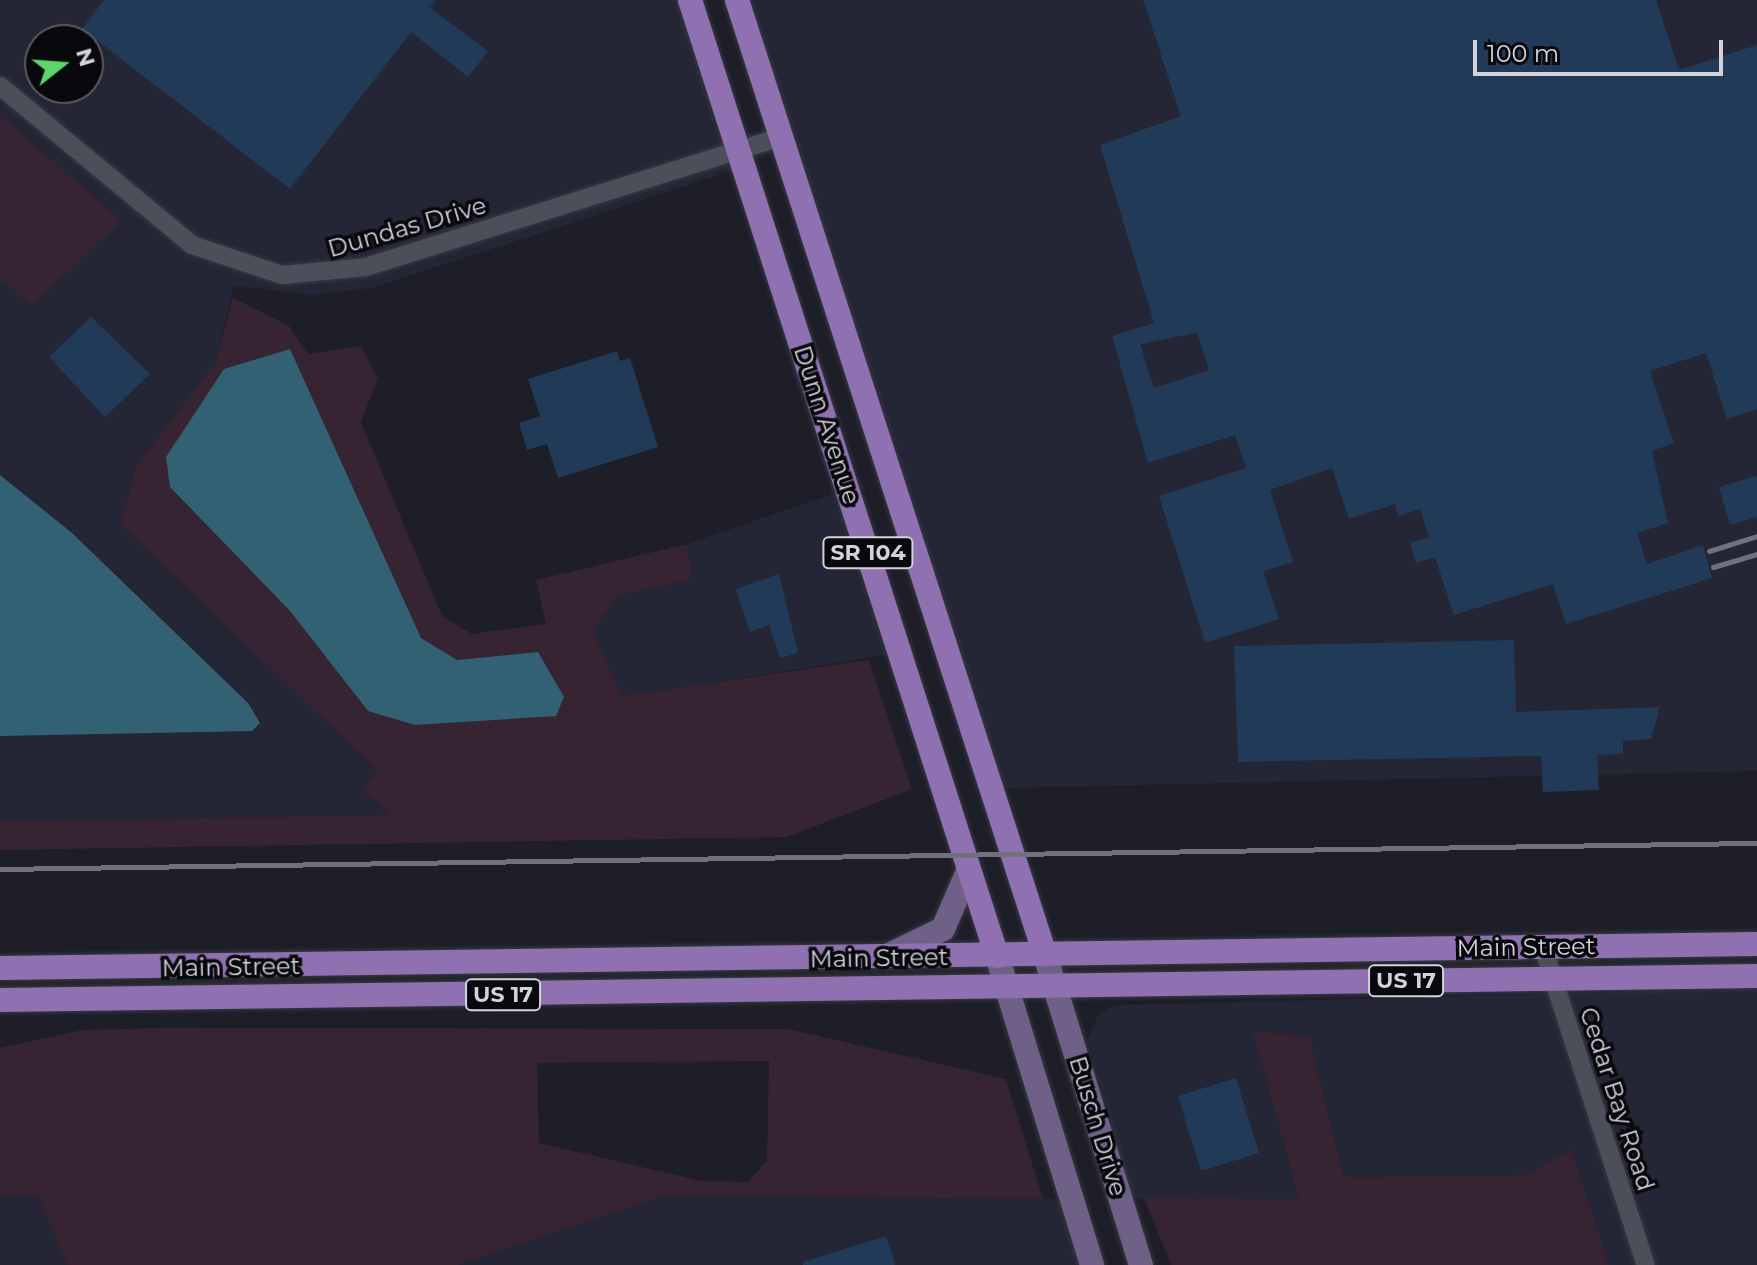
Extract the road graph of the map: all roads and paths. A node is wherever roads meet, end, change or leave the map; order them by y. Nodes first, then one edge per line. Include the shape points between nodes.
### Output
1 (690, 0) edge
2 (737, 0) edge
3 (0, 86) edge
4 (781, 137) junction
5 (739, 150) junction
6 (969, 869) junction
7 (1757, 944) edge
8 (1543, 947) junction
9 (1045, 955) junction
10 (997, 956) junction
11 (879, 958) junction
12 (0, 968) edge
13 (1757, 976) edge
14 (1553, 979) junction
15 (1055, 987) junction
16 (1006, 988) junction
17 (0, 1000) edge
18 (1092, 1265) edge
19 (1141, 1265) edge
20 (1646, 1265) edge

1 - 5 main road, Dunn Avenue / SR 104
2 - 4 main road, Dunn Avenue / SR 104
3 - 5 street, Dundas Drive via 192,245 282,275 366,267
4 - 5 street, Dundas Drive
4 - 9 main road, Dunn Avenue / SR 104
5 - 6 main road, Dunn Avenue / SR 104
6 - 10 main road, Dunn Avenue / SR 104
6 - 11 street via 943,929
7 - 8 main road, Main Street / US 17
8 - 9 main road, Main Street / US 17
8 - 14 street, Cedar Bay Road
9 - 10 main road, Main Street / US 17
9 - 15 street, Dunn Avenue / SR 104
10 - 11 main road, Main Street / US 17
10 - 16 street, Dunn Avenue / SR 104
11 - 12 main road, Main Street / US 17
13 - 14 main road, Main Street / US 17
14 - 15 main road, Main Street / US 17
14 - 20 street, Cedar Bay Road
15 - 16 main road, Main Street / US 17
15 - 19 street, Busch Drive
16 - 17 main road, Main Street / US 17
16 - 18 street, Busch Drive

